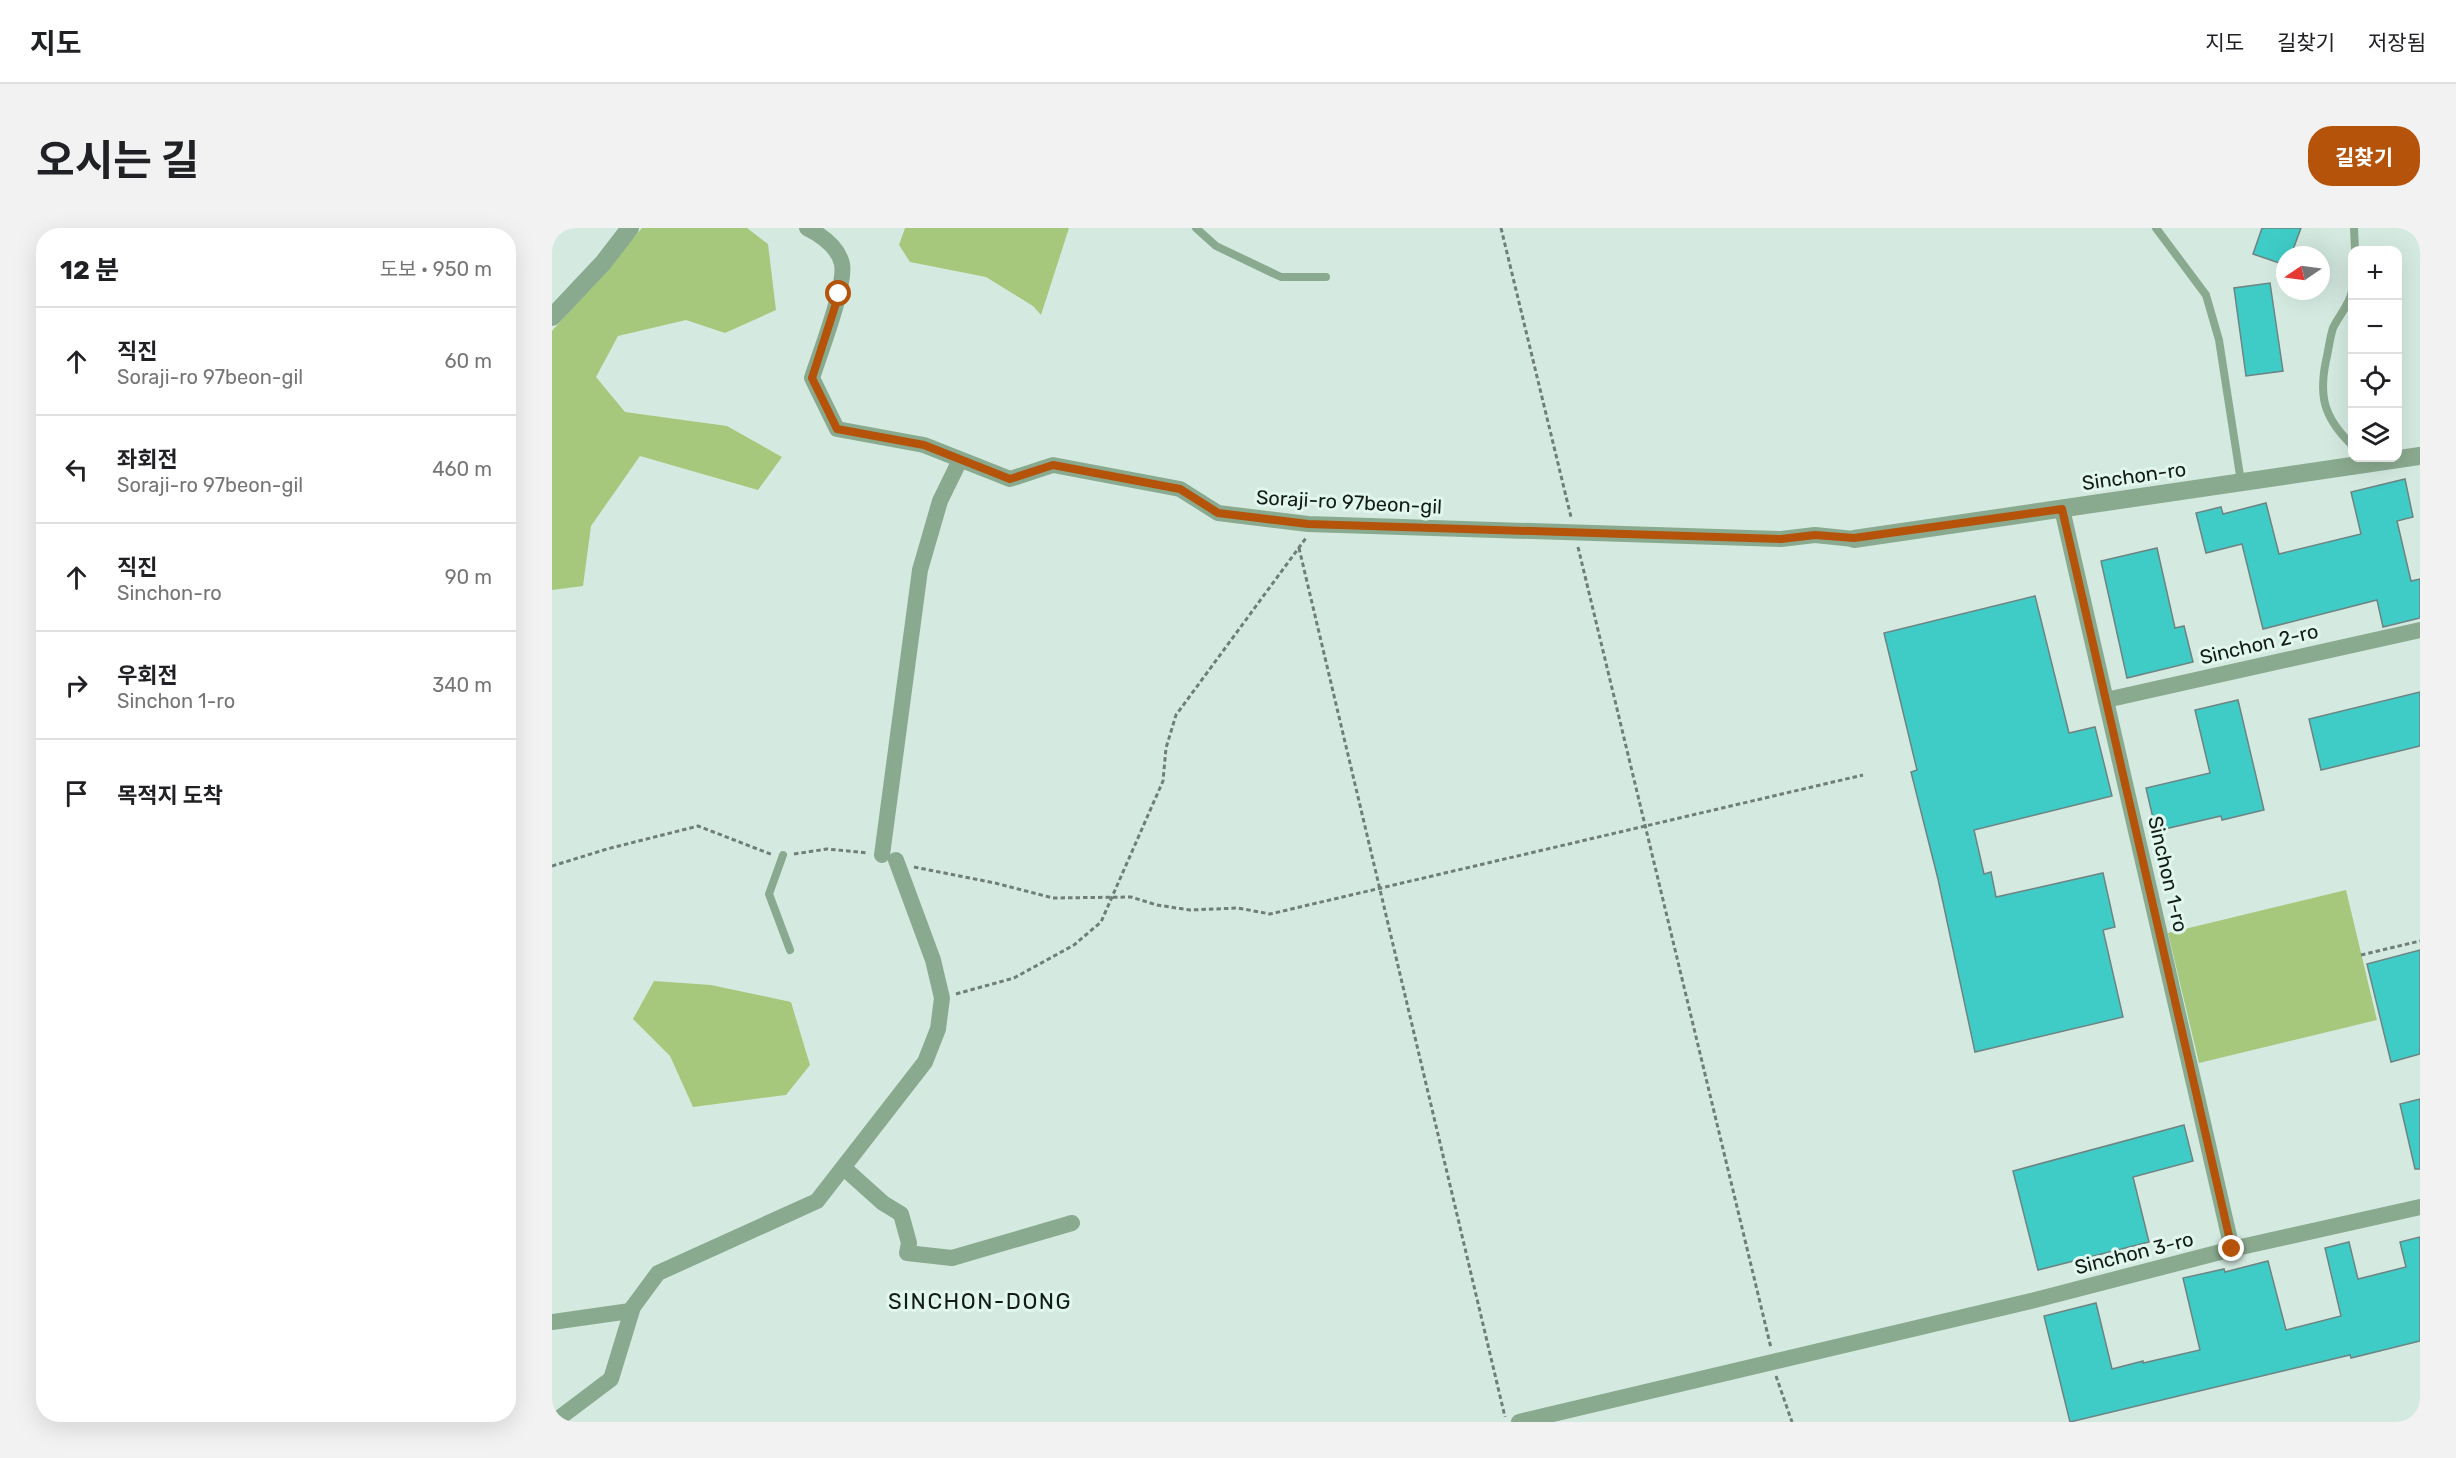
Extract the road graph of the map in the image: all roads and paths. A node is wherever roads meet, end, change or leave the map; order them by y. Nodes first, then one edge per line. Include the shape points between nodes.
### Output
1 (630, 228) edge
2 (807, 228) edge
3 (1196, 228) edge
4 (1502, 228) edge
5 (2156, 228) edge
6 (2354, 228) edge
7 (2355, 246) edge
8 (1326, 277) dead end
9 (2350, 300) edge
10 (552, 317) edge
11 (2348, 441) edge
12 (2420, 456) edge
13 (2402, 457) edge
14 (960, 460) junction
15 (2357, 462) edge
16 (2241, 482) junction
17 (2062, 509) junction
18 (1316, 524) junction
19 (1575, 532) junction
20 (1854, 538) joint
21 (1299, 548) junction
22 (2420, 630) edge
23 (2106, 700) junction
24 (1863, 776) dead end
25 (1645, 826) junction
26 (783, 855) junction
27 (889, 858) junction
28 (552, 866) edge
29 (1380, 889) junction
30 (1114, 898) junction
31 (2420, 941) edge
32 (789, 950) dead end
33 (2361, 954) dead end
34 (942, 998) junction
35 (844, 1168) junction
36 (2420, 1207) edge
37 (1072, 1223) dead end
38 (2232, 1249) junction
39 (633, 1307) junction
40 (552, 1322) edge
41 (1774, 1362) junction
42 (554, 1422) edge
43 (1506, 1422) edge
44 (1519, 1422) edge
45 (1792, 1422) edge

1 - 10 street
2 - 14 street, Soraji-ro 97beon-gil via 826,238 842,263 839,294 812,378 837,429 924,445
3 - 8 lane via 1216,246 1281,277
4 - 19 path
5 - 16 lane via 2206,294 2219,340
6 - 7 lane
9 - 11 lane via 2332,330 2323,371 2323,404
12 - 13 street, Sinchon-ro
14 - 18 street, Soraji-ro 97beon-gil via 1010,479 1053,465 1180,489 1218,513
14 - 27 street via 940,501 920,570
15 - 16 street, Sinchon-ro
16 - 17 street, Sinchon-ro
17 - 20 street, Sinchon-ro
17 - 23 street, Sinchon 1-ro
18 - 19 street, Soraji-ro 97beon-gil
18 - 21 path
19 - 20 street, Soraji-ro 97beon-gil
19 - 25 path
21 - 29 path
21 - 30 path via 1176,715 1162,781
22 - 23 street, Sinchon 2-ro
23 - 38 street, Sinchon 1-ro
24 - 25 path
25 - 29 path
25 - 41 path
26 - 27 path via 827,849
26 - 28 path via 739,844 698,826
26 - 32 lane via 770,894
27 - 30 path via 1053,898
27 - 34 street via 933,960
29 - 30 path via 1269,914 1238,908 1190,910 1131,897
29 - 43 path
30 - 34 path via 1101,922 1074,945 1014,978
31 - 33 path
34 - 35 street via 938,1029 925,1062
35 - 37 street via 883,1203 902,1214 909,1243 907,1253 952,1258
35 - 39 street via 817,1200 658,1273
36 - 38 street, Sinchon 3-ro
38 - 41 street, Sinchon 3-ro
39 - 40 street via 630,1311
39 - 42 street via 611,1379
41 - 44 street, Sinchon 3-ro
41 - 45 path

